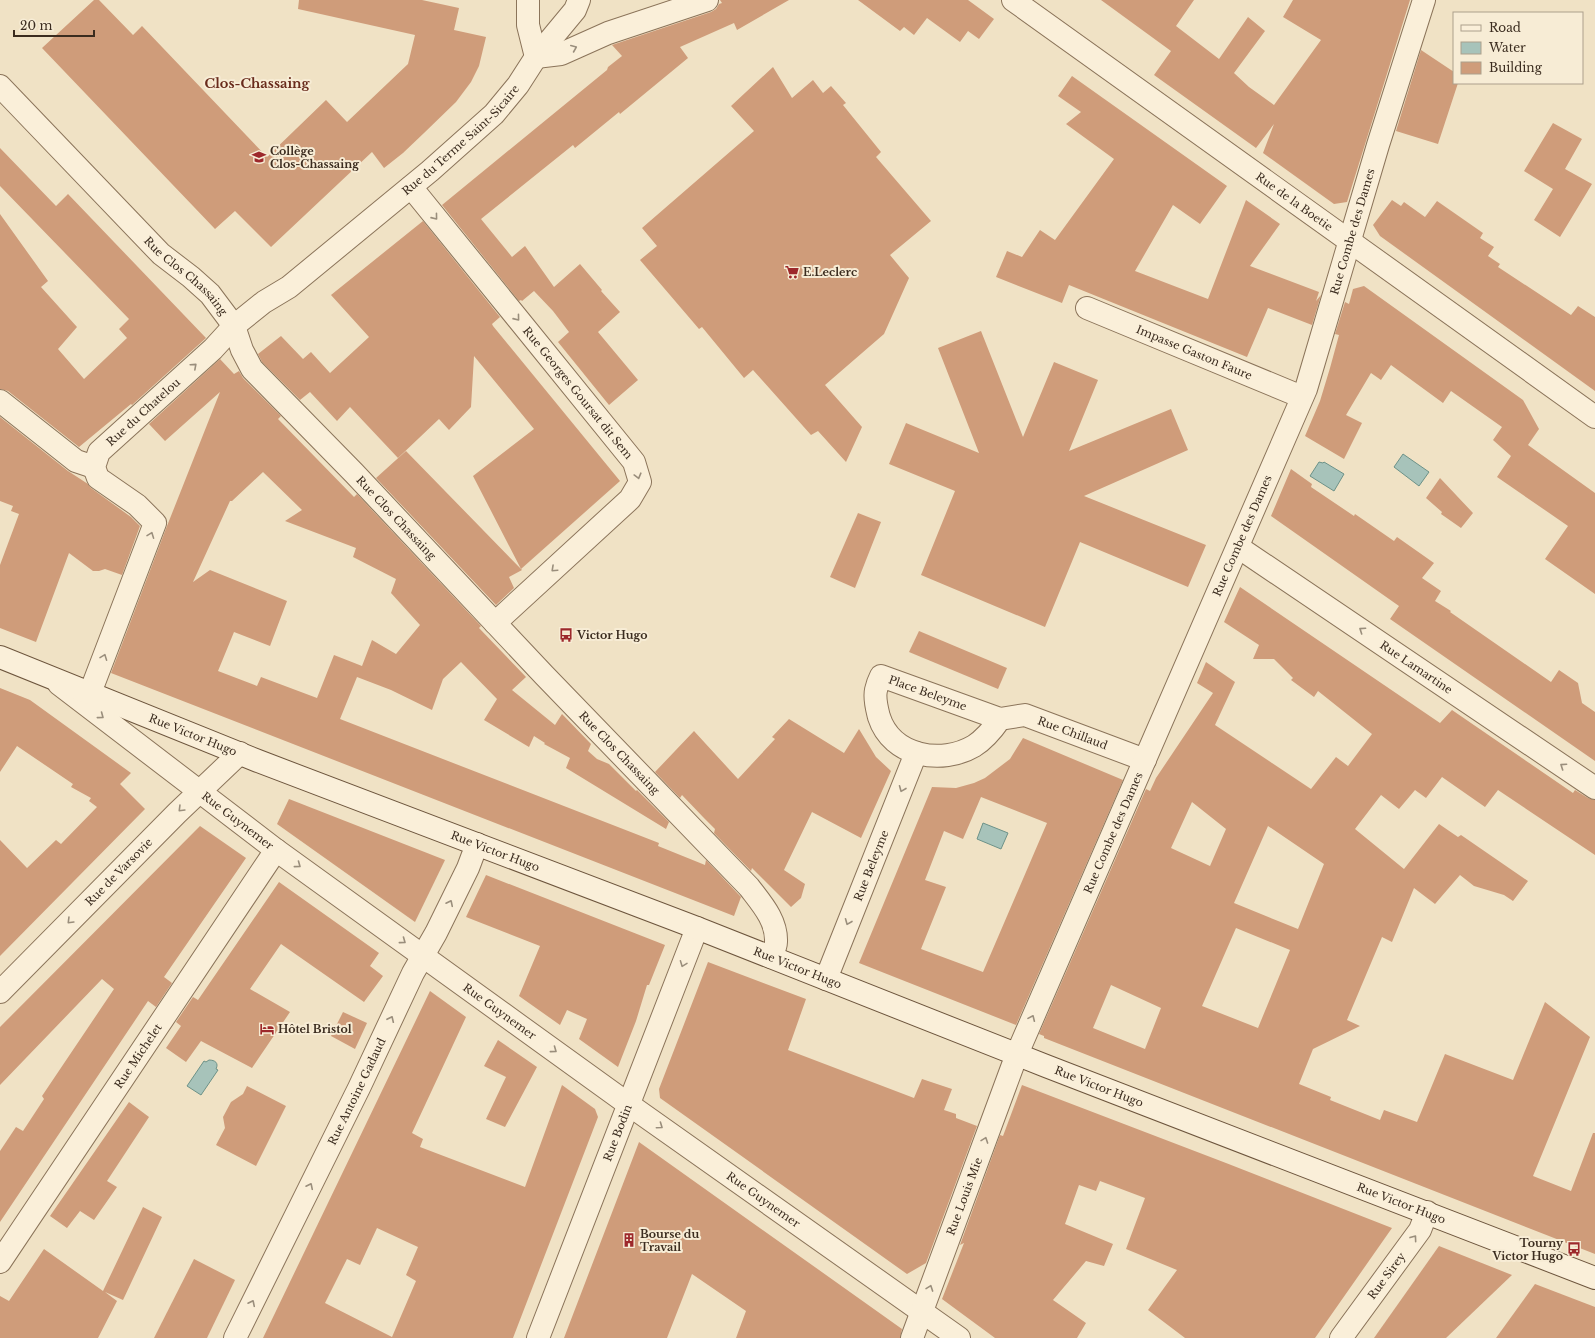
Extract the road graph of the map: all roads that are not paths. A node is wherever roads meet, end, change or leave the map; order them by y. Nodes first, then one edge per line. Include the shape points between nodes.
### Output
1 (528, 0) edge
2 (579, 0) edge
3 (707, 0) edge
4 (1013, 0) edge
5 (1424, 0) edge
6 (536, 57) junction
7 (0, 86) edge
8 (411, 187) junction
9 (1350, 240) junction
10 (1087, 308) dead end
11 (234, 326) junction
12 (1302, 397) junction
13 (0, 401) edge
14 (1595, 417) edge
15 (94, 467) junction
16 (1238, 547) junction
17 (495, 623) junction
18 (0, 657) edge
19 (48, 676) junction
20 (90, 693) junction
21 (1000, 719) junction
22 (240, 753) junction
23 (916, 753) junction
24 (1145, 760) junction
25 (1595, 788) edge
26 (199, 791) junction
27 (477, 844) junction
28 (276, 850) junction
29 (697, 928) junction
30 (423, 955) junction
31 (771, 957) junction
32 (826, 979) junction
33 (0, 992) edge
34 (1017, 1054) junction
35 (628, 1104) junction
36 (1428, 1212) junction
37 (0, 1262) edge
38 (1595, 1278) edge
39 (922, 1311) junction
40 (235, 1338) edge
41 (538, 1338) edge
42 (912, 1338) edge
43 (959, 1338) edge
44 (1341, 1338) edge

1 - 6 street via 528,25
2 - 6 street, Rue du Terme Saint-Sicaire via 575,10
6 -> 3 street via 560,54 608,33
4 - 9 street, Rue de la Boetie
5 - 9 street, Rue Combe des Dames
6 - 8 street, Rue du Terme Saint-Sicaire via 518,85 494,114
7 - 11 street, Rue Clos Chassaing via 162,254 210,294
8 - 11 street, Rue du Terme Saint-Sicaire via 289,287 264,302
8 -> 17 street, Rue Georges Goursat dit Sem via 634,462 640,482 630,499
9 - 12 street, Rue Combe des Dames
9 - 14 street, Rue de la Boetie
10 - 12 street, Impasse Gaston Faure
15 -> 11 street, Rue du Chatelou via 99,452 213,349
11 - 17 street, Rue Clos Chassaing via 252,369
12 - 16 street, Rue Combe des Dames
13 - 15 street via 76,461
20 -> 15 street via 156,523 98,478
16 - 24 street, Rue Combe des Dames
25 -> 16 street, Rue Lamartine
17 - 31 street, Rue Clos Chassaing via 768,911 776,943
18 - 19 street, Rue Victor Hugo
19 - 20 street, Rue Victor Hugo
19 -> 26 street, Rue Guynemer
20 - 22 street, Rue Victor Hugo
21 - 23 street, Place Beleyme via 975,745 956,753 933,756
21 - 23 street, Place Beleyme via 881,676 876,691 876,708 881,723 889,736 901,747
21 - 24 street, Rue Chillaud via 1025,715
22 - 26 street, Rue de Varsovie
22 - 27 street, Rue Victor Hugo
23 -> 32 street, Rue Beleyme
34 -> 24 street, Rue Combe des Dames
26 - 28 street, Rue Guynemer
26 -> 33 street, Rue de Varsovie
27 - 29 street, Rue Victor Hugo
30 -> 27 street, Rue Antoine Gadaud
28 -> 30 street, Rue Guynemer
28 - 37 street, Rue Michelet
29 - 31 street, Rue Victor Hugo
29 -> 35 street, Rue Bodin
30 -> 35 street, Rue Guynemer
40 -> 30 street, Rue Antoine Gadaud
31 - 32 street, Rue Victor Hugo
32 - 34 street, Rue Victor Hugo
34 - 36 street, Rue Victor Hugo
39 -> 34 street, Rue Louis Mie
35 -> 39 street, Rue Guynemer
35 - 41 street, Rue Bodin
36 - 38 street, Rue Victor Hugo
44 -> 36 street, Rue Sirey via 1420,1230
39 - 42 street, Rue Louis Mie
39 - 43 street, Rue Guynemer

